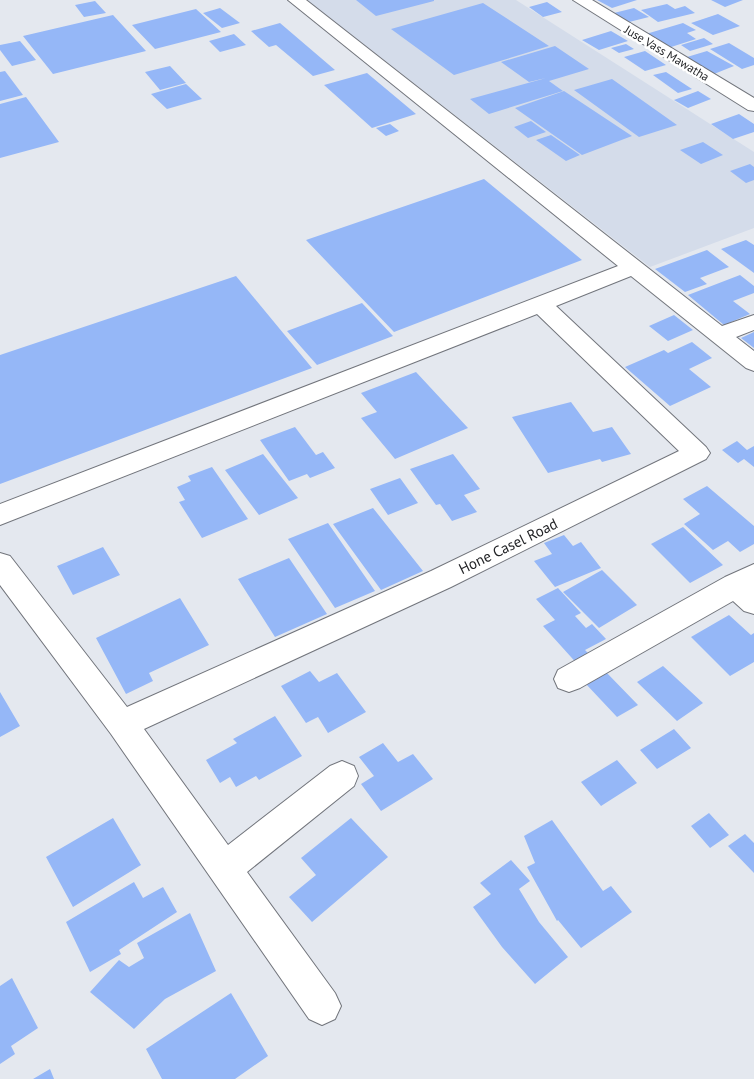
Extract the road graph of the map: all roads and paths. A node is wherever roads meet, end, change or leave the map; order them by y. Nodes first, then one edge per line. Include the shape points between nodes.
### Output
1 (296, 0) edge
2 (581, 0) edge
3 (754, 106) edge
4 (633, 268) junction
5 (542, 306) junction
6 (754, 322) edge
7 (718, 335) junction
8 (754, 363) edge
9 (0, 515) edge
10 (0, 564) edge
11 (748, 588) edge
12 (568, 679) dead end
13 (122, 724) junction
14 (342, 776) dead end
15 (225, 868) junction
16 (322, 1006) dead end

1 - 4 street
2 - 3 street, Juse Vass Mawatha
4 - 5 street
4 - 7 street
5 - 9 street
5 - 13 street, Hone Casel Road via 697,453 441,579
6 - 7 street
7 - 8 street
10 - 13 street
11 - 12 street
13 - 15 street
14 - 15 street
15 - 16 street

